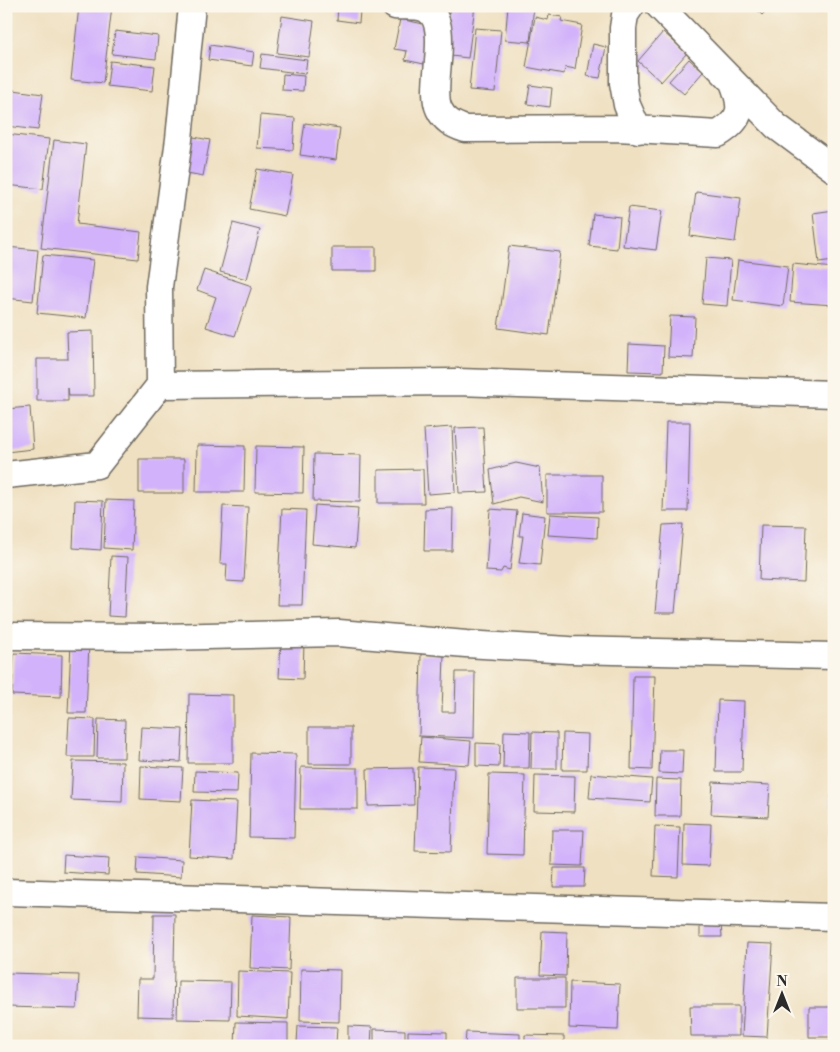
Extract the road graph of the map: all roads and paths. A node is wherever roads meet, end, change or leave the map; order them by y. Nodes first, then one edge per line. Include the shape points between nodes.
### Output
1 (192, 6) edge
2 (395, 6) edge
3 (631, 6) edge
4 (659, 6) edge
5 (733, 82) junction
6 (638, 130) junction
7 (834, 169) edge
8 (160, 385) junction
9 (834, 394) edge
10 (6, 475) edge
11 (6, 636) edge
12 (834, 656) edge
13 (6, 892) edge
14 (834, 917) edge

1 - 8 street via 179,139 159,287
2 - 6 street via 424,8 435,18 438,39 437,106 453,125 465,129
3 - 6 street via 625,15 623,28 623,83 627,105
4 - 5 street
5 - 6 street via 740,102 738,117 732,126 718,134
5 - 7 street via 776,126
8 - 9 street via 456,382
8 - 10 street via 97,465
11 - 12 street via 339,633 570,650
13 - 14 street

